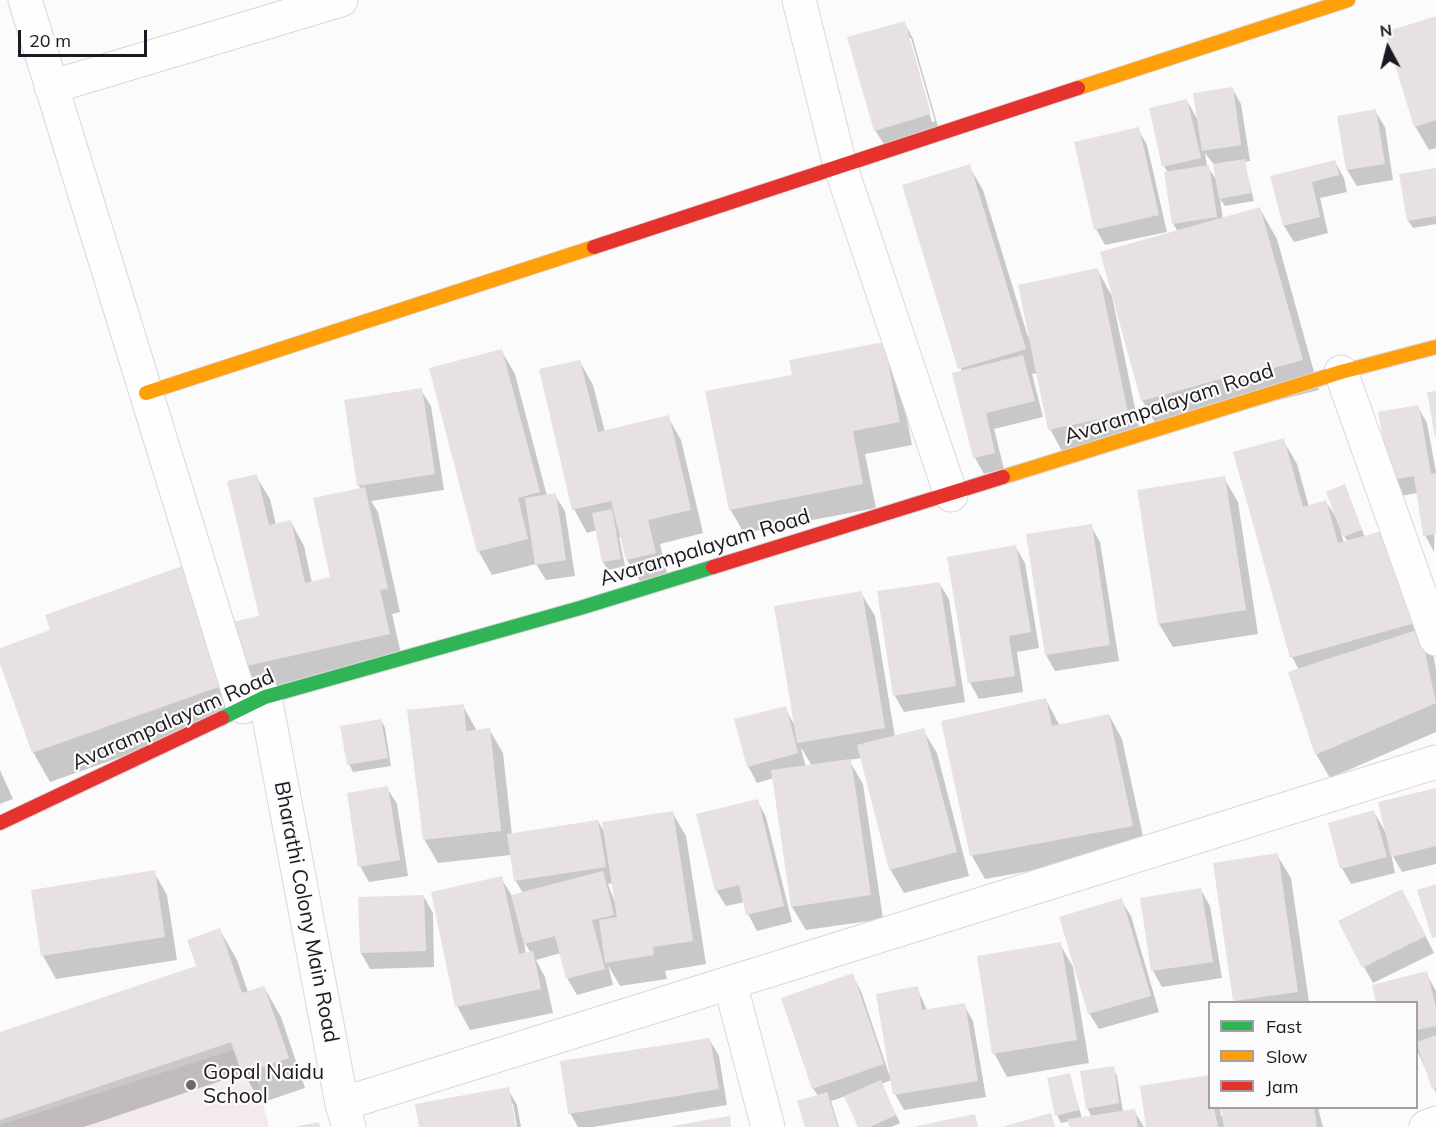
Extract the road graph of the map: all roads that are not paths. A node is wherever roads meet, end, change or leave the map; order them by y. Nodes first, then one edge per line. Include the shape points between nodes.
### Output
1 (25, 0) edge
2 (341, 0) edge
3 (799, 0) edge
4 (1348, 0) edge
5 (51, 87) junction
6 (840, 165) junction
7 (1436, 347) edge
8 (1341, 372) junction
9 (146, 393) junction
10 (951, 495) junction
11 (1436, 639) edge
12 (254, 702) junction
13 (1436, 762) edge
14 (0, 823) edge
15 (730, 983) junction
16 (346, 1115) edge
17 (1436, 1124) edge
18 (768, 1127) edge
19 (1426, 1127) edge

1 - 5 street, Bharathi Colony Main Road
2 - 5 street
3 - 6 street
4 - 6 street
5 - 9 street, Bharathi Colony Main Road
6 - 9 street
6 - 10 street
7 - 8 street, Avarampalayam Road
8 - 10 street, Avarampalayam Road
8 - 11 street
9 - 12 street, Bharathi Colony Main Road
10 - 12 street, Avarampalayam Road
12 - 14 street, Avarampalayam Road
12 - 16 street, Bharathi Colony Main Road
13 - 15 street
15 - 16 street
15 - 18 street
17 - 19 street

